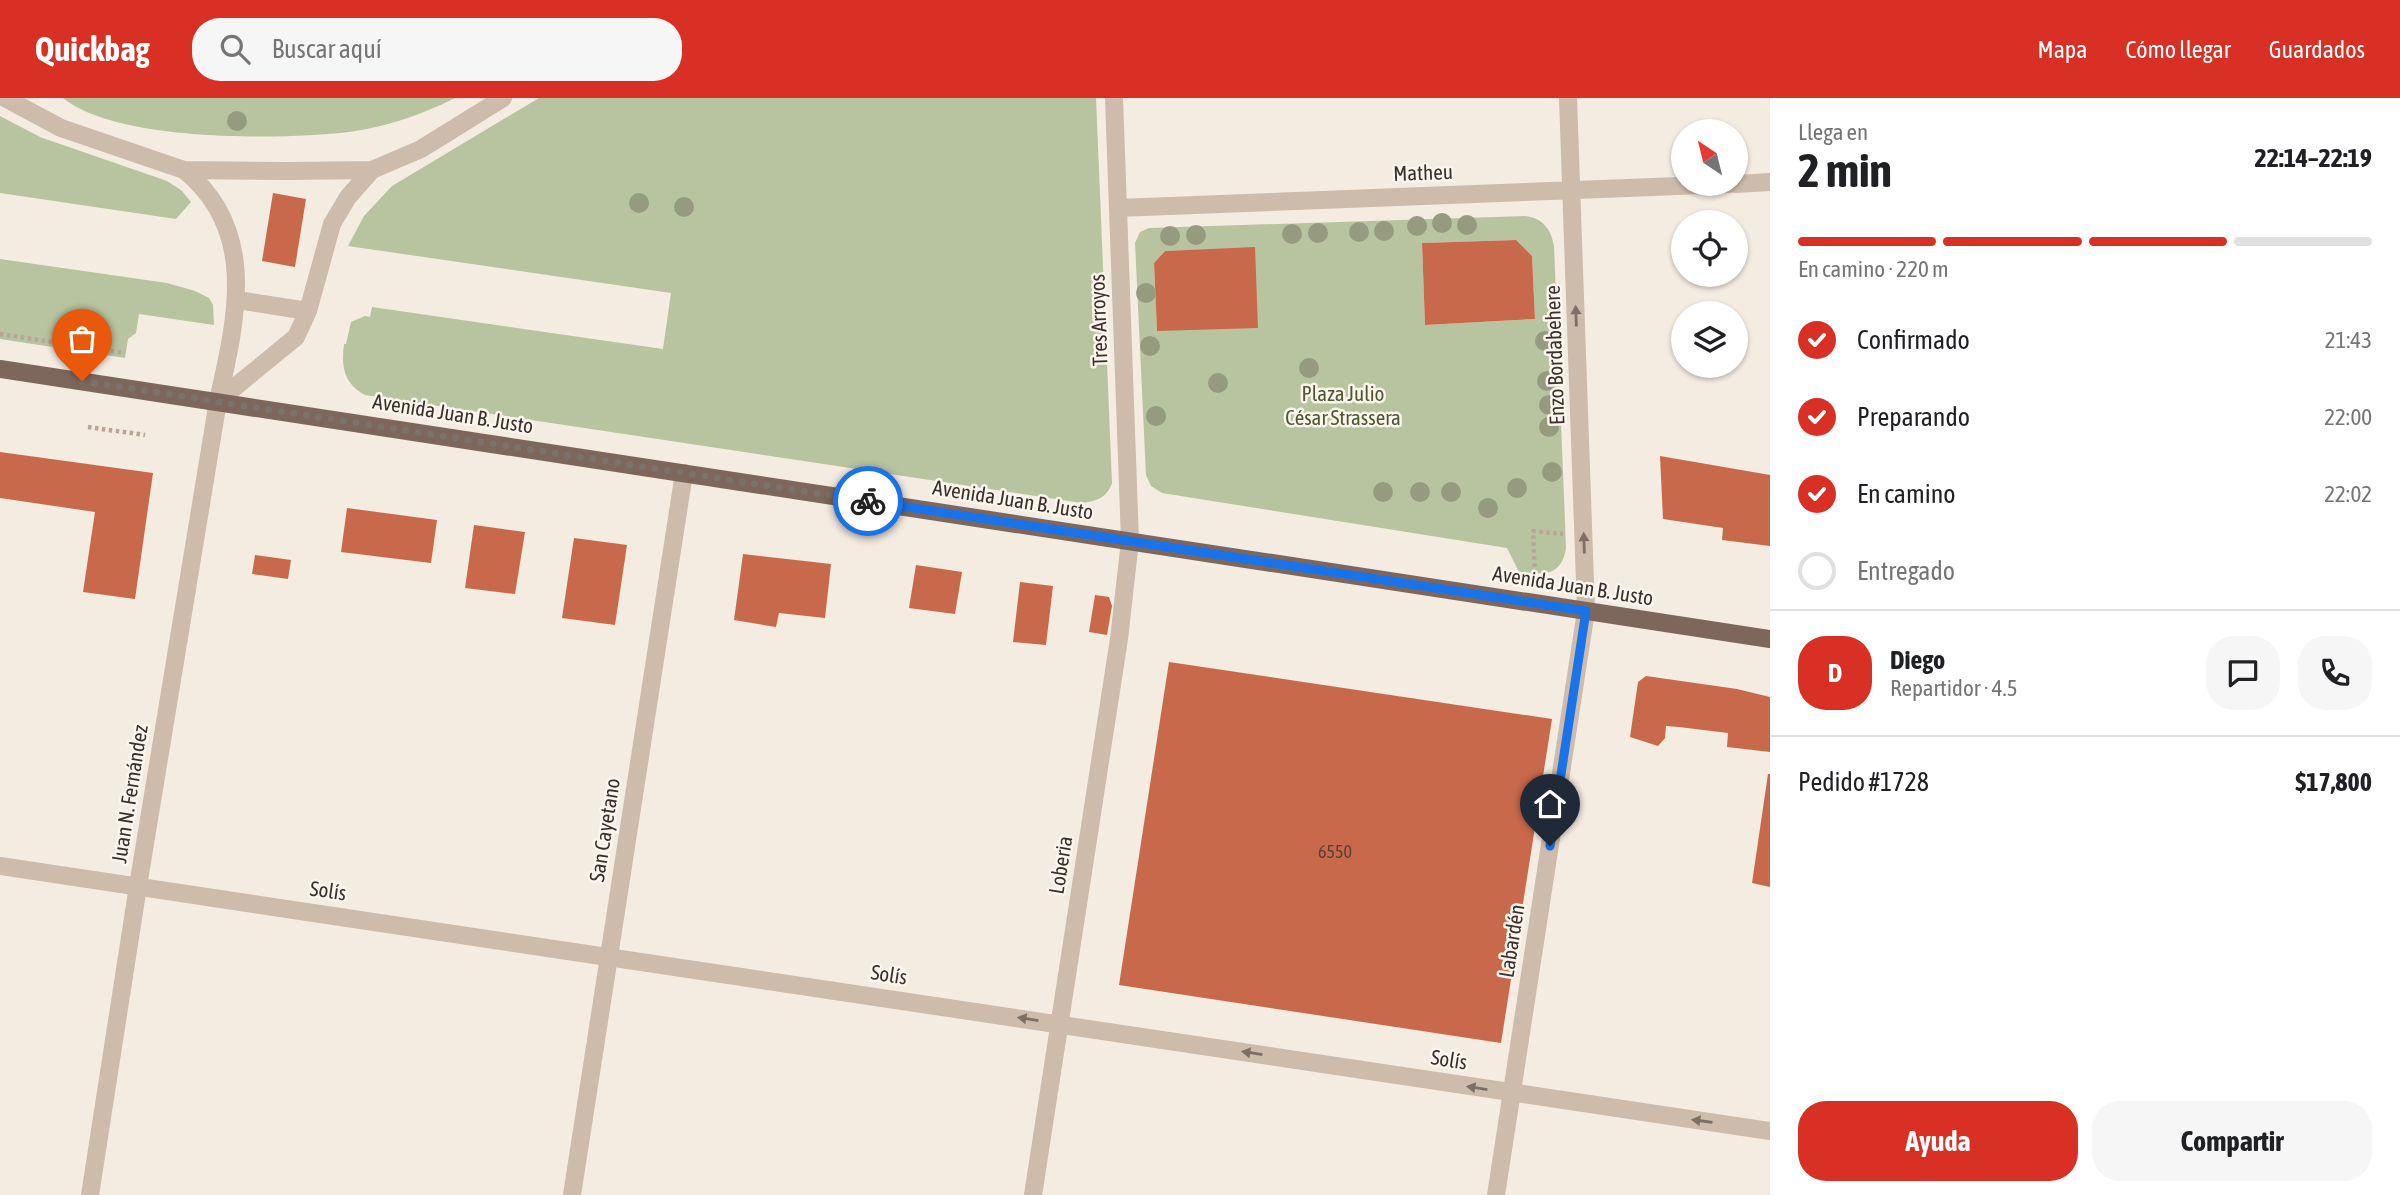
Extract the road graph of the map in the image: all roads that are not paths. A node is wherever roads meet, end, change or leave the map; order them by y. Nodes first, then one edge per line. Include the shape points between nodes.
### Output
1 (5, 98) edge
2 (503, 98) edge
3 (1114, 98) edge
4 (1568, 98) edge
5 (184, 170) junction
6 (372, 170) junction
7 (1770, 182) edge
8 (1748, 183) edge
9 (1671, 186) edge
10 (1572, 190) junction
11 (1118, 208) junction
12 (237, 300) junction
13 (308, 311) junction
14 (0, 369) edge
15 (218, 401) junction
16 (684, 473) junction
17 (1130, 541) junction
18 (1586, 611) junction
19 (1770, 639) edge
20 (0, 866) edge
21 (138, 886) junction
22 (609, 956) junction
23 (1059, 1024) junction
24 (1511, 1093) junction
25 (1770, 1131) edge
26 (90, 1195) edge
27 (572, 1195) edge
28 (1033, 1195) edge
29 (1496, 1195) edge

1 - 5 street via 61,128
2 - 6 street via 421,149
3 - 11 street, Tres Arroyos
4 - 10 street, Enzo Bordabehere
5 - 6 street
5 - 12 street, Juan N. Fernández via 211,196 224,224 236,262
6 - 13 street via 332,224
7 - 8 street
9 - 10 street, Matheu
10 - 11 street, Matheu
18 -> 10 street, Enzo Bordabehere
11 - 17 street, Tres Arroyos
12 - 13 street
12 - 15 street, Juan N. Fernández
13 - 15 street via 296,337
14 - 15 main road, Avenida Juan B. Justo
15 - 16 main road, Avenida Juan B. Justo
15 - 21 street, Juan N. Fernández
16 - 17 main road, Avenida Juan B. Justo
16 - 22 street, San Cayetano
17 - 18 main road, Avenida Juan B. Justo
17 - 23 street, Loberia
18 - 19 main road, Avenida Juan B. Justo
18 - 24 street, Labardén
20 - 21 street, Solís
21 - 22 street, Solís
21 - 26 street, Juan N. Fernández
23 -> 22 street, Solís
22 - 27 street, San Cayetano
24 -> 23 street, Solís
23 - 28 street, Loberia
25 -> 24 street, Solís
24 - 29 street, Labardén

